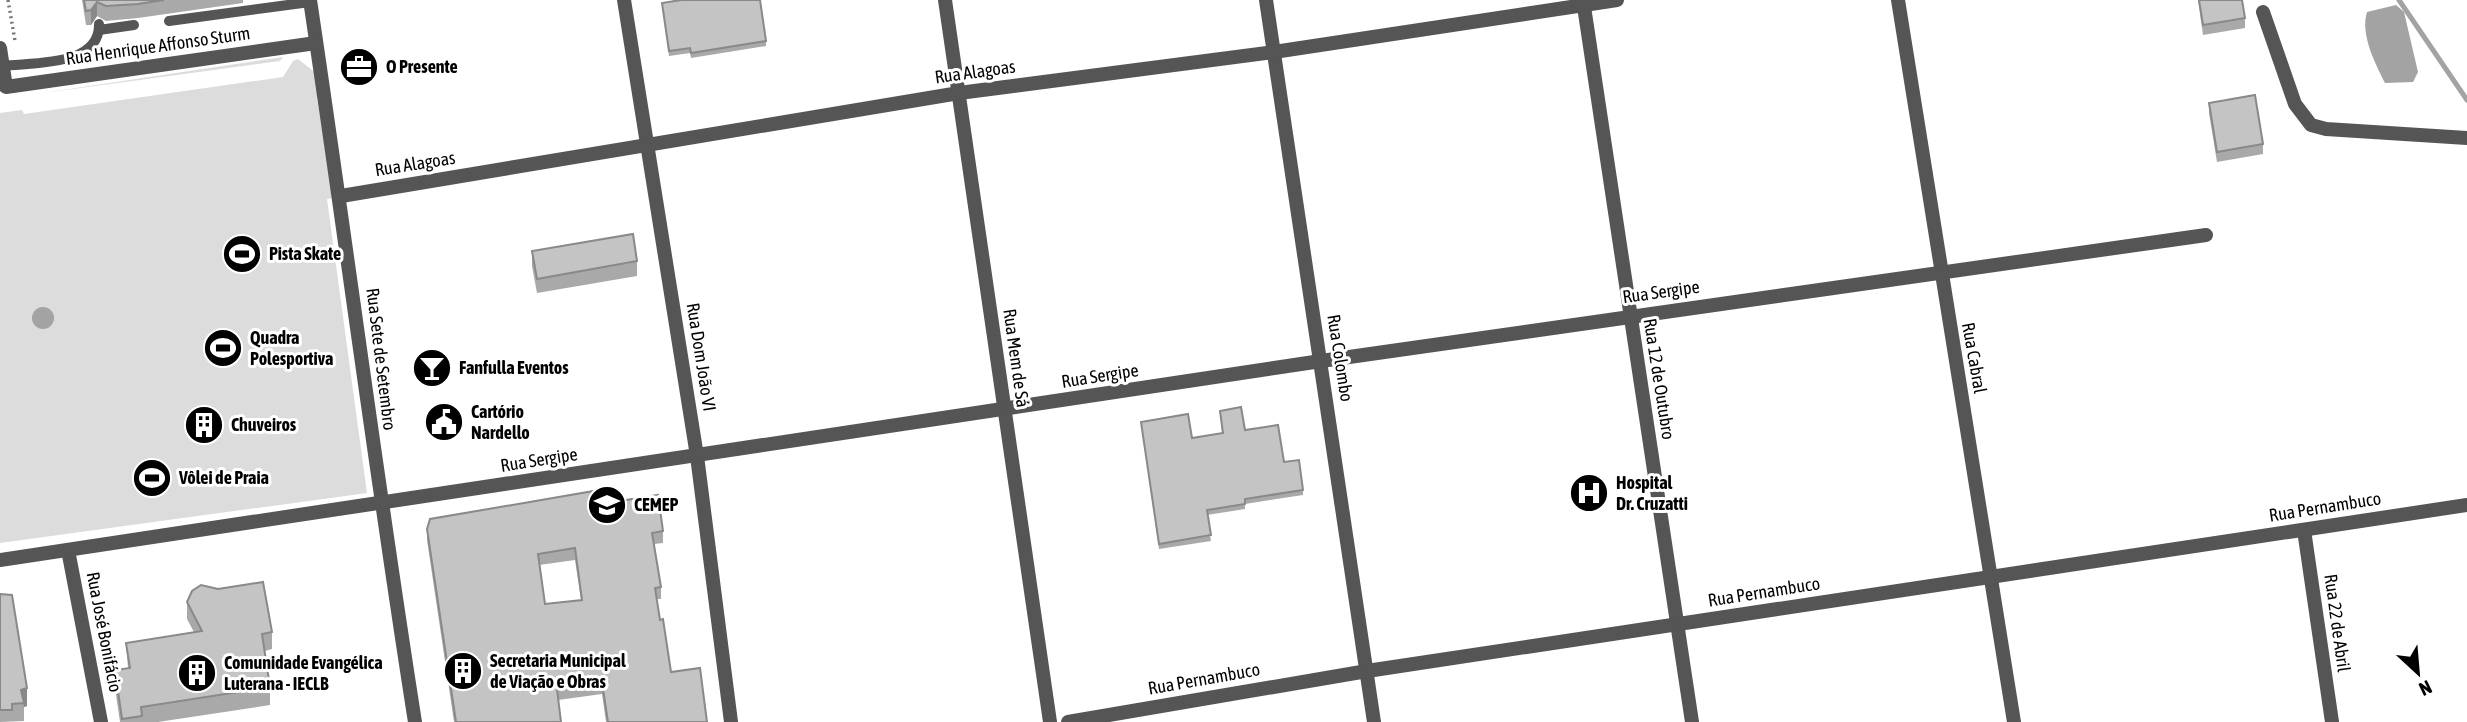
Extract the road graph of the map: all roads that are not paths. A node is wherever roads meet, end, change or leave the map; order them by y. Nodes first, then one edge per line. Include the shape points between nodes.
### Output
1 (624, 0) edge
2 (944, 0) edge
3 (1266, 0) edge
4 (1617, 0) edge
5 (1898, 0) edge
6 (310, 1) edge
7 (1583, 2) edge
8 (2263, 12) dead end
9 (169, 21) dead end
10 (134, 25) dead end
11 (316, 43) junction
12 (0, 48) edge
13 (1274, 52) junction
14 (3, 66) junction
15 (3, 91) edge
16 (959, 93) junction
17 (2467, 138) edge
18 (648, 145) junction
19 (341, 196) junction
20 (2206, 235) dead end
21 (1940, 271) junction
22 (1630, 316) junction
23 (1321, 361) junction
24 (1004, 410) junction
25 (697, 456) junction
26 (380, 504) junction
27 (2467, 505) edge
28 (2304, 530) junction
29 (68, 550) junction
30 (0, 559) edge
31 (1992, 577) junction
32 (1677, 624) junction
33 (1367, 671) junction
34 (101, 722) edge
35 (415, 722) edge
36 (731, 722) edge
37 (1050, 722) edge
38 (1068, 722) edge
39 (1374, 722) edge
40 (1692, 722) edge
41 (2014, 722) edge
42 (2332, 722) edge

1 - 18 street, Rua Dom João VI
2 - 16 street, Rua Mem de Sá
3 - 13 street, Rua Colombo
4 - 7 street, Rua Alagoas
5 - 21 street, Rua Cabral
6 - 9 lane
6 - 11 street, Rua Sete de Setembro
7 - 13 street, Rua Alagoas
7 - 22 street, Rua 12 de Outubro
8 - 17 street via 2295,104 2311,125 2326,130
10 - 14 lane via 99,27 95,41 78,55
11 - 15 street, Rua Henrique Affonso Sturm
11 - 19 street, Rua Sete de Setembro
12 - 14 street
13 - 16 street, Rua Alagoas
13 - 23 street, Rua Colombo
14 - 15 street
16 - 18 street, Rua Alagoas
16 - 24 street, Rua Mem de Sá
18 - 19 street, Rua Alagoas
18 - 25 street, Rua Dom João VI
19 - 26 street, Rua Sete de Setembro
20 - 21 street, Rua Sergipe
21 - 22 street, Rua Sergipe
21 - 31 street, Rua Cabral
22 - 23 street, Rua Sergipe
22 - 32 street, Rua 12 de Outubro
23 - 24 street, Rua Sergipe
23 - 33 street, Rua Colombo
24 - 25 street, Rua Sergipe
24 - 37 street, Rua Mem de Sá
25 - 26 street, Rua Sergipe
25 - 36 street, Rua Dom João VI
26 - 29 street, Rua Sergipe
26 - 35 street, Rua Sete de Setembro
27 - 28 street, Rua Pernambuco
28 - 31 street, Rua Pernambuco
28 - 42 street, Rua 22 de Abril
29 - 30 street, Rua Sergipe
29 - 34 street, Rua José Bonifácio
31 - 32 street, Rua Pernambuco
31 - 41 street, Rua Cabral
32 - 33 street, Rua Pernambuco
32 - 40 street, Rua 12 de Outubro
33 - 38 street, Rua Pernambuco
33 - 39 street, Rua Colombo

